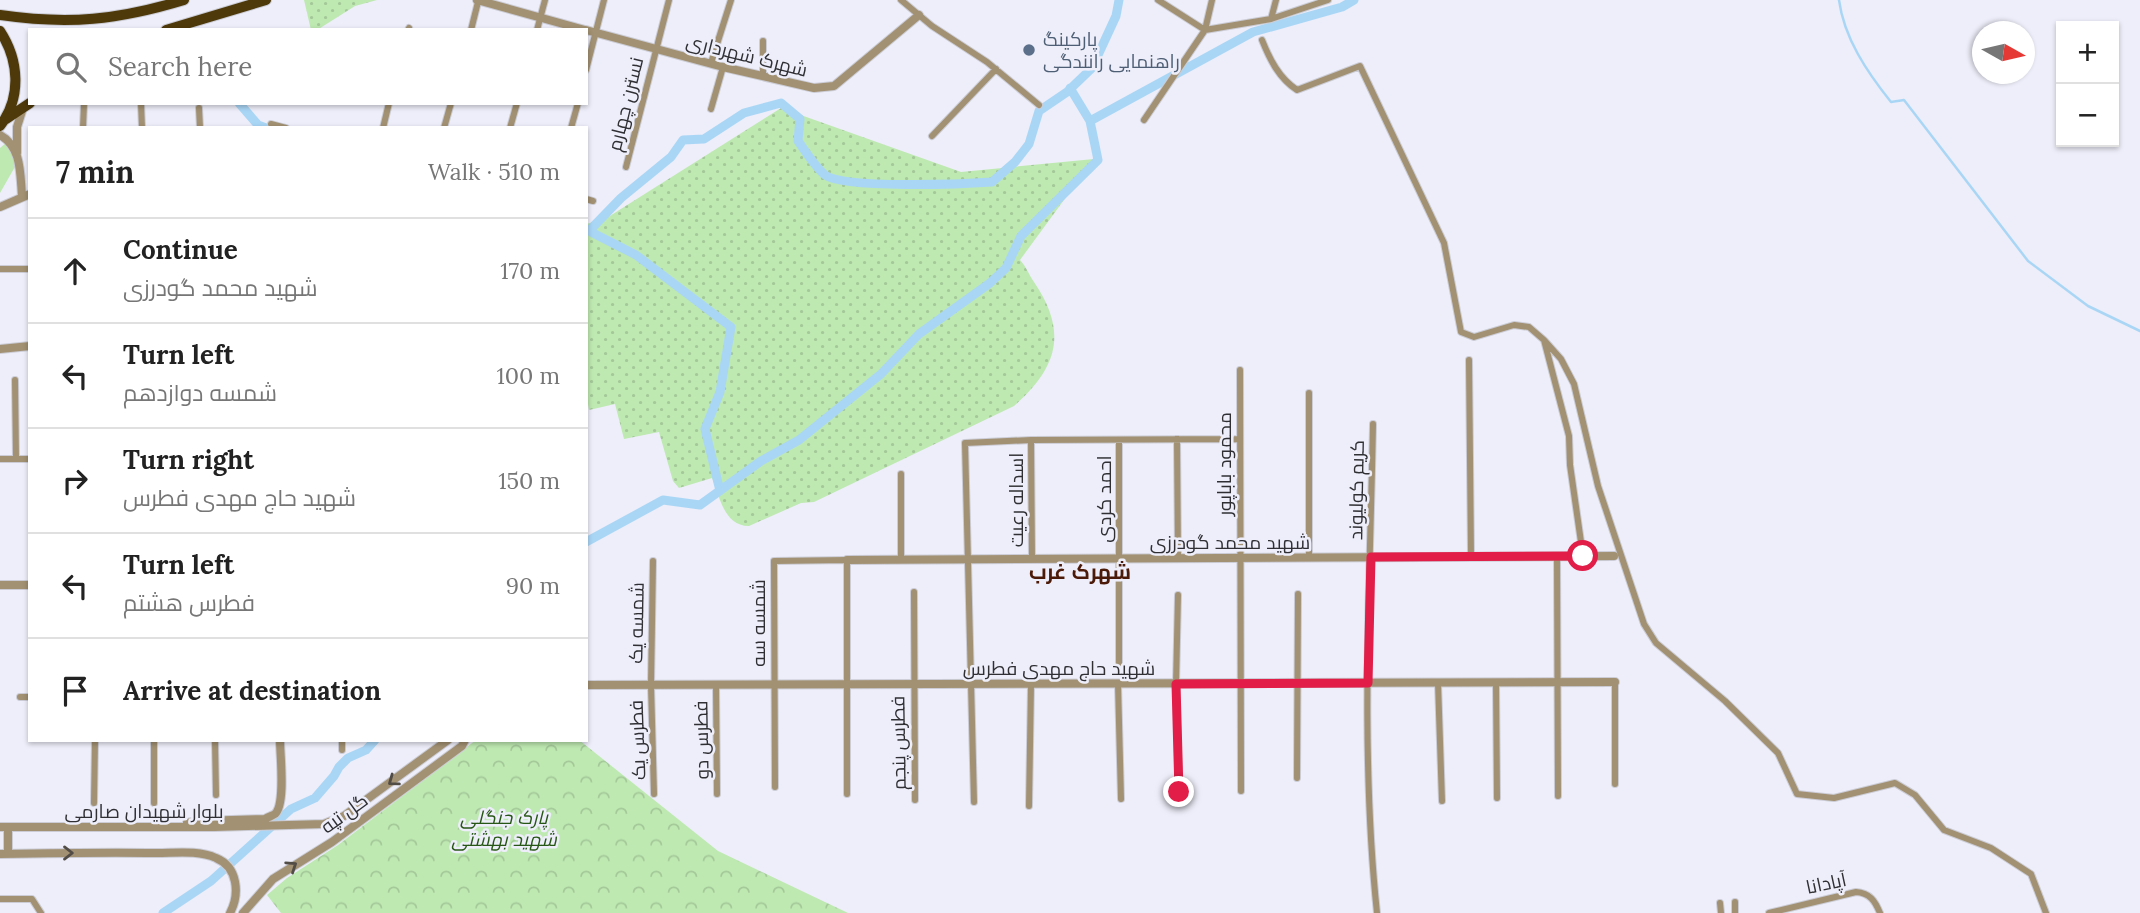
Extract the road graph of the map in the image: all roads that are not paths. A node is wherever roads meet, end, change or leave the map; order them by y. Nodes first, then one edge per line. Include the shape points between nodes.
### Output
1 (184, 0) edge
2 (266, 0) edge
3 (545, 0) edge
4 (604, 0) edge
5 (669, 0) edge
6 (731, 0) edge
7 (901, 0) edge
8 (1158, 0) edge
9 (1212, 0) edge
10 (1276, 0) edge
11 (1328, 0) edge
12 (477, 1) edge
13 (508, 4) edge
14 (0, 15) edge
15 (919, 15) junction
16 (540, 18) junction
17 (1272, 19) junction
18 (173, 28) edge
19 (471, 28) edge
20 (538, 28) edge
21 (578, 28) edge
22 (1205, 30) junction
23 (0, 31) edge
24 (588, 31) edge
25 (596, 33) junction
26 (1262, 40) dead end
27 (763, 41) dead end
28 (655, 49) junction
29 (588, 63) edge
30 (711, 63) junction
31 (723, 67) junction
32 (996, 69) junction
33 (763, 76) junction
34 (1039, 104) dead end
35 (27, 105) edge
36 (84, 105) edge
37 (141, 105) edge
38 (389, 105) edge
39 (450, 105) edge
40 (516, 105) edge
41 (577, 105) edge
42 (200, 108) dead end
43 (712, 108) dead end
44 (1144, 120) dead end
45 (2, 123) edge
46 (271, 124) dead end
47 (83, 126) edge
48 (142, 126) edge
49 (201, 126) edge
50 (278, 126) edge
51 (383, 126) edge
52 (445, 126) edge
53 (511, 126) edge
54 (572, 126) edge
55 (0, 135) edge
56 (932, 136) dead end
57 (18, 156) junction
58 (626, 167) dead end
59 (26, 195) edge
60 (0, 207) edge
61 (0, 269) edge
62 (28, 269) edge
63 (1544, 340) junction
64 (28, 346) edge
65 (0, 349) edge
66 (1469, 360) dead end
67 (1240, 370) dead end
68 (15, 380) dead end
69 (1309, 393) dead end
70 (1373, 424) dead end
71 (1177, 439) junction
72 (1240, 439) junction
73 (1031, 440) junction
74 (1119, 440) junction
75 (0, 459) edge
76 (16, 459) junction
77 (28, 459) edge
78 (901, 474) dead end
79 (1557, 556) junction
80 (1583, 556) junction
81 (1614, 556) dead end
82 (1371, 557) junction
83 (1471, 557) junction
84 (1178, 558) junction
85 (1241, 558) junction
86 (1309, 558) junction
87 (968, 559) junction
88 (1032, 559) junction
89 (1120, 559) junction
90 (847, 560) junction
91 (901, 560) junction
92 (653, 561) dead end
93 (0, 585) edge
94 (28, 585) edge
95 (914, 592) dead end
96 (1298, 594) dead end
97 (1178, 595) dead end
98 (1119, 663) dead end
99 (1496, 682) junction
100 (1558, 682) junction
101 (1615, 682) joint
102 (1240, 683) junction
103 (1299, 683) junction
104 (1368, 683) junction
105 (1438, 683) junction
106 (913, 684) junction
107 (971, 684) junction
108 (1031, 684) junction
109 (1118, 684) junction
110 (1176, 684) junction
111 (588, 685) edge
112 (651, 685) junction
113 (716, 685) junction
114 (774, 685) junction
115 (847, 685) junction
116 (28, 696) edge
117 (20, 697) dead end
118 (95, 742) edge
119 (154, 742) edge
120 (215, 742) edge
121 (280, 742) edge
122 (342, 742) edge
123 (445, 742) edge
124 (464, 742) edge
125 (342, 750) dead end
126 (1297, 778) dead end
127 (1615, 784) dead end
128 (775, 788) dead end
129 (1241, 791) dead end
130 (1179, 792) dead end
131 (216, 794) dead end
132 (654, 794) dead end
133 (718, 794) dead end
134 (848, 794) dead end
135 (1558, 796) dead end
136 (1497, 798) dead end
137 (1121, 799) dead end
138 (915, 800) dead end
139 (1442, 801) dead end
140 (974, 802) dead end
141 (94, 803) dead end
142 (154, 803) dead end
143 (1029, 806) dead end
144 (288, 825) joint
145 (4, 827) edge
146 (171, 827) junction
147 (4, 853) edge
148 (0, 899) edge
149 (1735, 902) dead end
150 (1720, 903) dead end
151 (1805, 903) junction
152 (41, 913) edge
153 (230, 913) edge
154 (243, 913) edge
155 (1377, 913) edge
156 (1720, 913) edge
157 (1735, 913) edge
158 (1769, 913) edge
159 (1808, 913) edge
160 (1880, 913) edge
161 (2046, 913) edge

1 - 14 highway via 103,19 55,21
2 - 18 highway
3 - 16 street
4 - 25 street
5 - 28 street, نسترن چهارم
6 - 30 street
7 - 15 street
8 - 22 street
9 - 22 street
10 - 17 street
11 - 17 street
12 - 13 street, شهرک شهرداری
12 - 19 street
13 - 16 street, شهرک شهرداری
15 - 32 street
15 - 33 street, شهرک شهرداری via 834,86 814,88
16 - 20 street
16 - 21 street, شهرک شهرداری
17 - 22 street
22 - 44 street
23 - 45 highway via 12,55 16,81
24 - 25 street, شهرک شهرداری
25 - 28 street, شهرک شهرداری
25 - 29 street
26 - 63 street via 1284,82 1297,90 1360,66 1444,243 1461,332 1474,337 1514,325 1529,327
27 - 33 street
28 - 30 street, شهرک شهرداری
28 - 58 street, نسترن چهارم
30 - 31 street, شهرک شهرداری
31 - 33 street, شهرک شهرداری
31 - 43 street
32 - 34 street
32 - 56 street
35 - 45 highway
35 - 57 street via 17,127
36 - 47 street
37 - 48 street
38 - 51 street
39 - 52 street
40 - 53 street
41 - 54 street
42 - 49 street
46 - 50 street
55 - 57 street
57 - 59 street
59 - 60 street
61 - 62 street
63 - 80 street via 1569,436
63 - 161 street via 1574,384 1598,486 1643,624 1656,643 1777,753 1797,794 1834,798 1895,783 1914,795 1944,830 1991,848 2031,874
64 - 65 street
66 - 83 street
67 - 72 street, محمود باباپور
68 - 76 street
69 - 86 street
70 - 82 street, کریم کولیوند
71 - 72 street
71 - 74 street
71 - 84 street
72 - 85 street, محمود باباپور
73 - 74 street
73 - 87 street via 965,443
73 - 88 street, اسداله رعیت
74 - 89 street, احمد کردی
75 - 76 street
76 - 77 street
78 - 91 street
79 - 80 street, شهید محمد گودرزی
79 - 83 street, شهید محمد گودرزی
79 - 100 street
80 - 81 street, شهید محمد گودرزی
82 - 83 street, شهید محمد گودرزی
82 - 86 street, شهید محمد گودرزی
82 - 104 street, کریم کولیوند
84 - 85 street, شهید محمد گودرزی
84 - 89 street, شهید محمد گودرزی
85 - 86 street, شهید محمد گودرزی
85 - 102 street, محمود باباپور
87 - 88 street, شهید محمد گودرزی
87 - 91 street, شهید محمد گودرزی
87 - 107 street
88 - 89 street, شهید محمد گودرزی
89 - 98 street, احمد کردی
90 - 91 street, شهید محمد گودرزی
90 - 114 street, شمسه سه via 774,561
90 - 115 street
92 - 112 street, شمسه یک
93 - 94 street
95 - 106 street, فطرس پنجم
96 - 103 street
97 - 110 street
99 - 100 street, شهید حاج مهدی فطرس
99 - 105 street, شهید حاج مهدی فطرس
99 - 136 street
100 - 101 street, شهید حاج مهدی فطرس
100 - 135 street
101 - 127 street
102 - 103 street, شهید حاج مهدی فطرس
102 - 110 street, شهید حاج مهدی فطرس
102 - 129 street, محمود باباپور
103 - 104 street, شهید حاج مهدی فطرس
103 - 126 street
104 - 105 street, شهید حاج مهدی فطرس
104 - 155 street, کریم کولیوند via 1369,800
105 - 139 street
106 - 107 street, شهید حاج مهدی فطرس
106 - 115 street, شهید حاج مهدی فطرس
106 - 138 street, فطرس پنجم
107 - 108 street, شهید حاج مهدی فطرس
107 - 140 street
108 - 109 street, شهید حاج مهدی فطرس
108 - 143 street
109 - 110 street, شهید حاج مهدی فطرس
109 - 137 street
110 - 130 street
111 - 112 street, شهید حاج مهدی فطرس
112 - 113 street, شهید حاج مهدی فطرس
112 - 132 street, فطرس یک
113 - 114 street, شهید حاج مهدی فطرس
113 - 133 street, فطرس دو
114 - 115 street, شهید حاج مهدی فطرس
114 - 128 street, شمسه سه
115 - 134 street
116 - 117 street
118 - 141 street
119 - 142 street
120 - 131 street
121 - 146 street via 281,797 275,814 265,819 199,821
122 - 125 street
123 -> 144 street, گل تپه via 336,821
154 -> 124 street, گل تپه via 273,879 332,842
144 - 146 street, بلوار شهیدان صارمی
145 - 146 street, بلوار شهیدان صارمی
145 - 147 street
147 -> 153 street via 203,855 222,861 233,874 237,892
148 - 152 street via 32,900
149 - 157 street
150 - 156 street
151 - 158 street, آپادانا
151 - 159 street
151 - 160 street, آپادانا via 1864,893 1875,900

